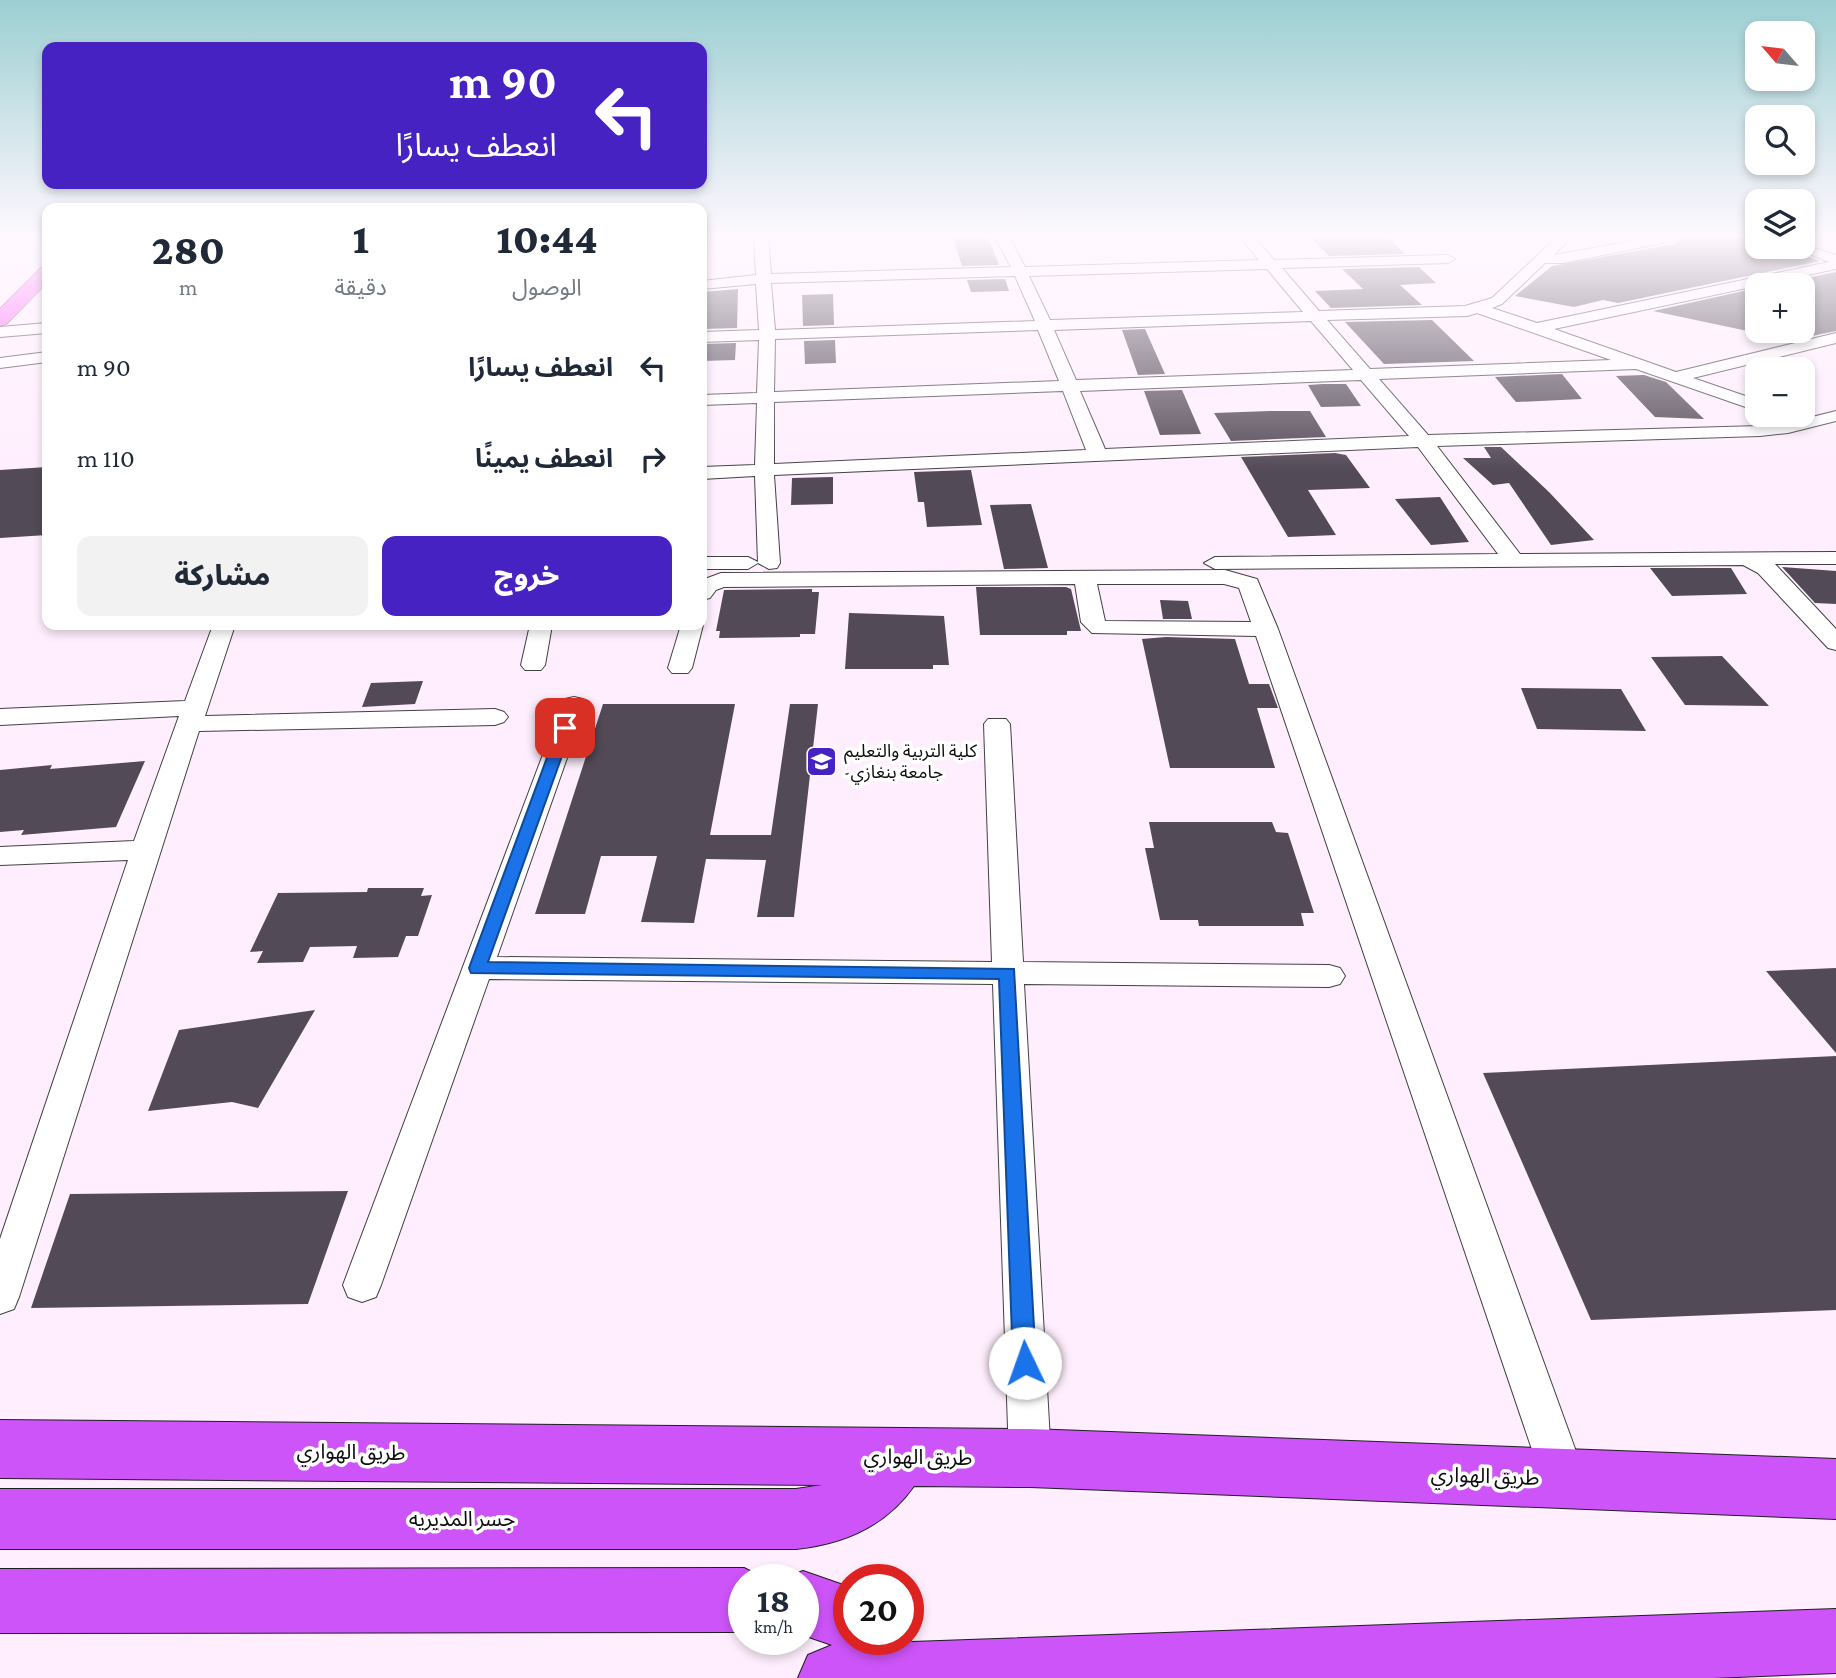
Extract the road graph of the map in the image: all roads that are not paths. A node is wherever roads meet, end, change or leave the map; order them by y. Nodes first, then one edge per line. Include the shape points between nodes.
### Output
1 (765, 315) edge
2 (1042, 315) edge
3 (1344, 315) edge
4 (1500, 315) edge
5 (1596, 315) edge
6 (1316, 316) junction
7 (1048, 327) junction
8 (42, 328) edge
9 (1536, 328) junction
10 (0, 332) edge
11 (767, 335) junction
12 (707, 337) edge
13 (1836, 338) edge
14 (0, 363) edge
15 (1638, 364) junction
16 (42, 365) edge
17 (42, 366) edge
18 (1367, 374) junction
19 (1675, 377) junction
20 (0, 379) edge
21 (1067, 385) junction
22 (764, 398) junction
23 (707, 400) edge
24 (1745, 402) edge
25 (1836, 415) edge
26 (1815, 422) edge
27 (1787, 427) edge
28 (1815, 427) edge
29 (1836, 435) edge
30 (1423, 441) junction
31 (1098, 456) junction
32 (764, 470) junction
33 (707, 472) edge
34 (1836, 558) edge
35 (1755, 561) junction
36 (707, 562) edge
37 (1515, 562) junction
38 (769, 563) junction
39 (1085, 578) junction
40 (707, 586) edge
41 (1266, 629) junction
42 (222, 630) edge
43 (540, 630) edge
44 (691, 630) edge
45 (1836, 643) edge
46 (533, 665) dead end
47 (680, 668) dead end
48 (574, 704) dead end
49 (192, 716) junction
50 (0, 717) edge
51 (495, 717) dead end
52 (997, 724) dead end
53 (145, 849) junction
54 (0, 856) edge
55 (477, 968) junction
56 (1007, 973) junction
57 (1329, 976) dead end
58 (362, 1285) dead end
59 (0, 1297) edge
60 (0, 1449) edge
61 (899, 1457) junction
62 (1030, 1458) junction
63 (1564, 1479) junction
64 (1836, 1489) edge
65 (0, 1519) edge
66 (728, 1600) edge
67 (0, 1601) edge
68 (1836, 1641) edge
69 (884, 1658) edge
70 (1232, 1671) edge
71 (1157, 1672) edge
72 (831, 1678) edge

1 - 11 street
2 - 7 street
3 - 6 street
4 - 9 street
5 - 9 street
6 - 7 street
6 - 18 street
7 - 11 street
7 - 21 street
8 - 10 street
9 - 15 street
11 - 12 street
11 - 22 street
13 - 19 street
14 - 16 street
15 - 18 street
15 - 19 street
17 - 20 street
18 - 21 street
18 - 30 street
19 - 24 street
21 - 22 street
21 - 31 street
22 - 23 street
22 - 32 street
25 - 26 street
27 - 30 street
28 - 29 street
30 - 31 street
30 - 37 street
31 - 32 street
32 - 33 street
32 - 38 street
34 - 35 street
35 - 37 street
35 - 45 street
36 - 38 street
37 - 38 street
39 - 40 street via 721,580
39 - 41 street via 1238,578 1252,588
39 - 41 street via 1092,622 1100,628
41 - 63 street
42 - 49 street
43 - 46 street
44 - 47 street
48 - 55 street
49 - 50 street
49 - 51 street
49 - 53 street
52 - 56 street
53 - 54 street
53 - 59 street
55 - 56 street
55 - 58 street
56 - 57 street
56 - 62 street
60 - 61 highway, طريق الهواري
61 - 62 highway, طريق الهواري
61 - 65 highway, جسر المديريه via 881,1483 858,1504 826,1517
62 - 63 highway, طريق الهواري
63 - 64 highway, طريق الهواري
66 - 67 highway
68 - 70 highway
69 - 71 highway
69 - 72 highway
70 - 71 highway

